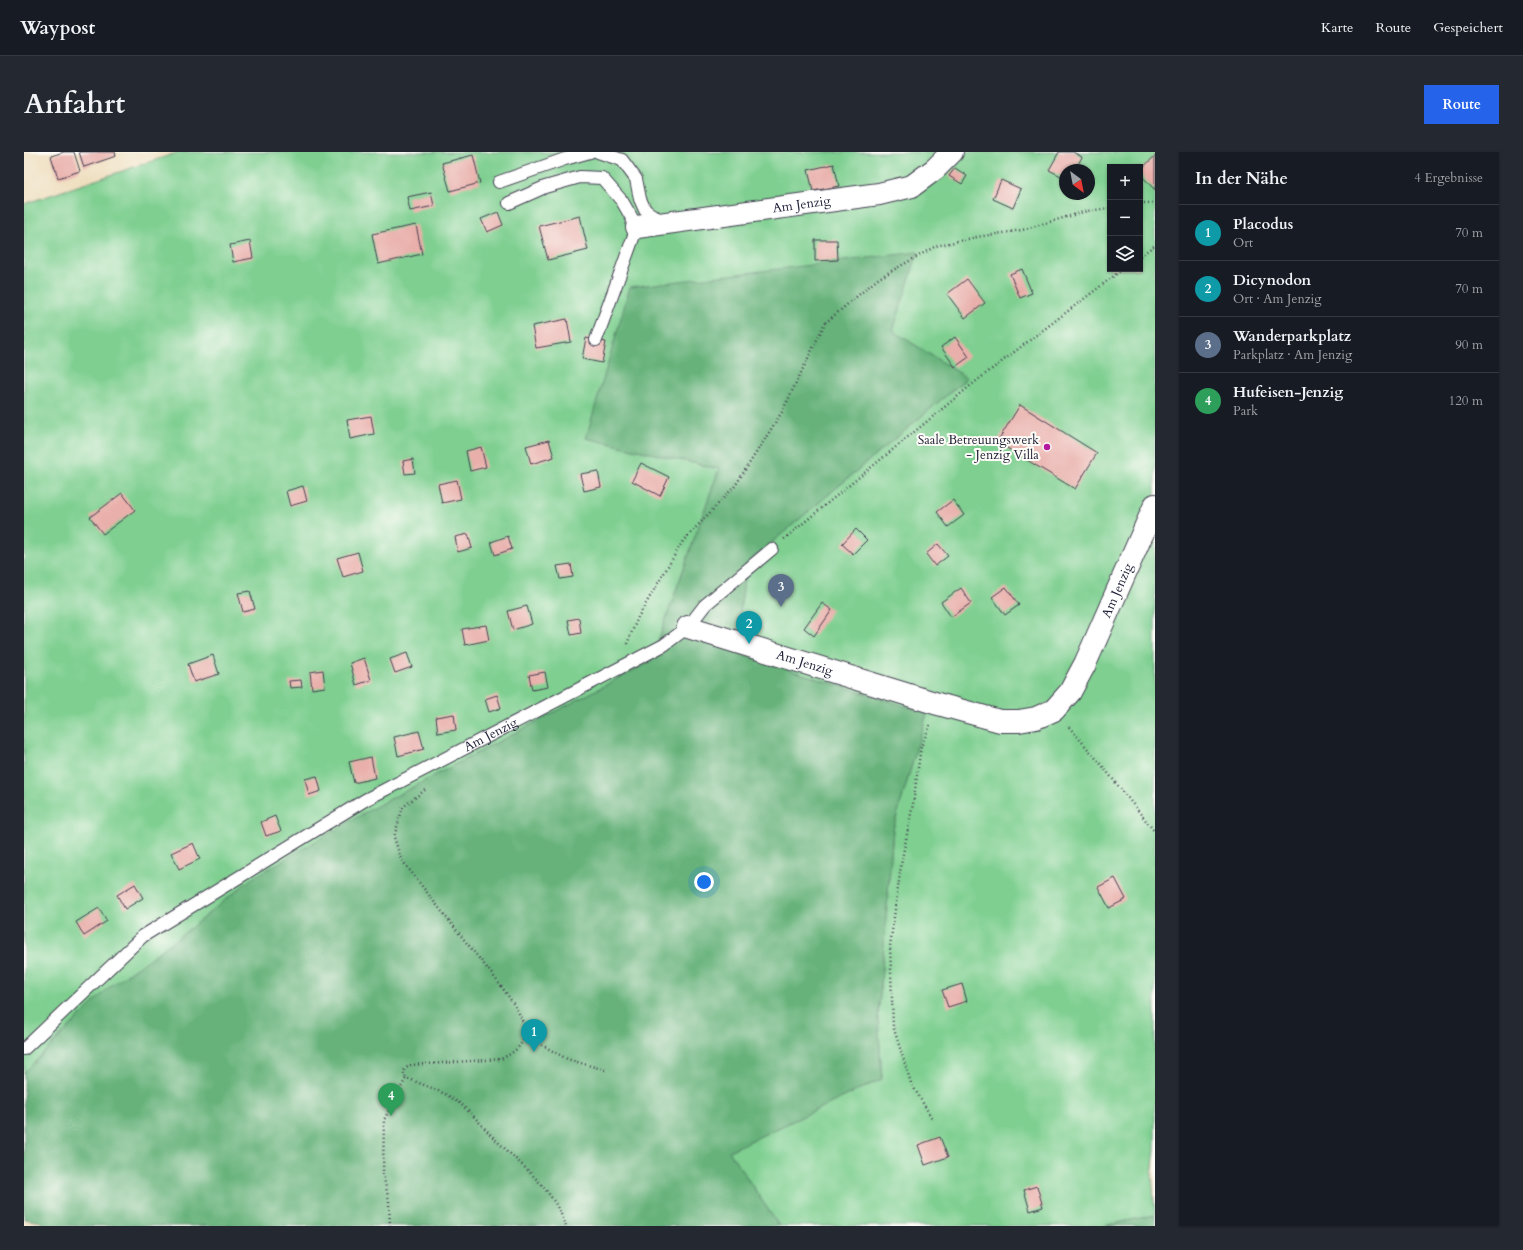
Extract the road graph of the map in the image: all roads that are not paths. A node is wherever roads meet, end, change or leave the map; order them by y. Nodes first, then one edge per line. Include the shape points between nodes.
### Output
1 (590, 152) edge
2 (598, 152) edge
3 (952, 152) edge
4 (499, 182) dead end
5 (509, 203) dead end
6 (667, 224) junction
7 (637, 227) junction
8 (596, 340) dead end
9 (1155, 505) edge
10 (772, 549) road end
11 (688, 627) junction
12 (24, 1049) edge

1 - 4 lane via 565,158
2 - 6 lane via 622,160 636,179 645,210
3 - 6 street, Am Jenzig via 912,186 879,194
5 - 7 lane via 545,187 580,177 602,178 622,201
6 - 7 street, Am Jenzig
7 - 8 lane
9 - 11 street, Am Jenzig via 1085,664 1070,692 1054,710 1036,718 1000,721
10 - 11 lane via 706,605
11 - 12 lane, Am Jenzig via 664,645 365,800 143,936

